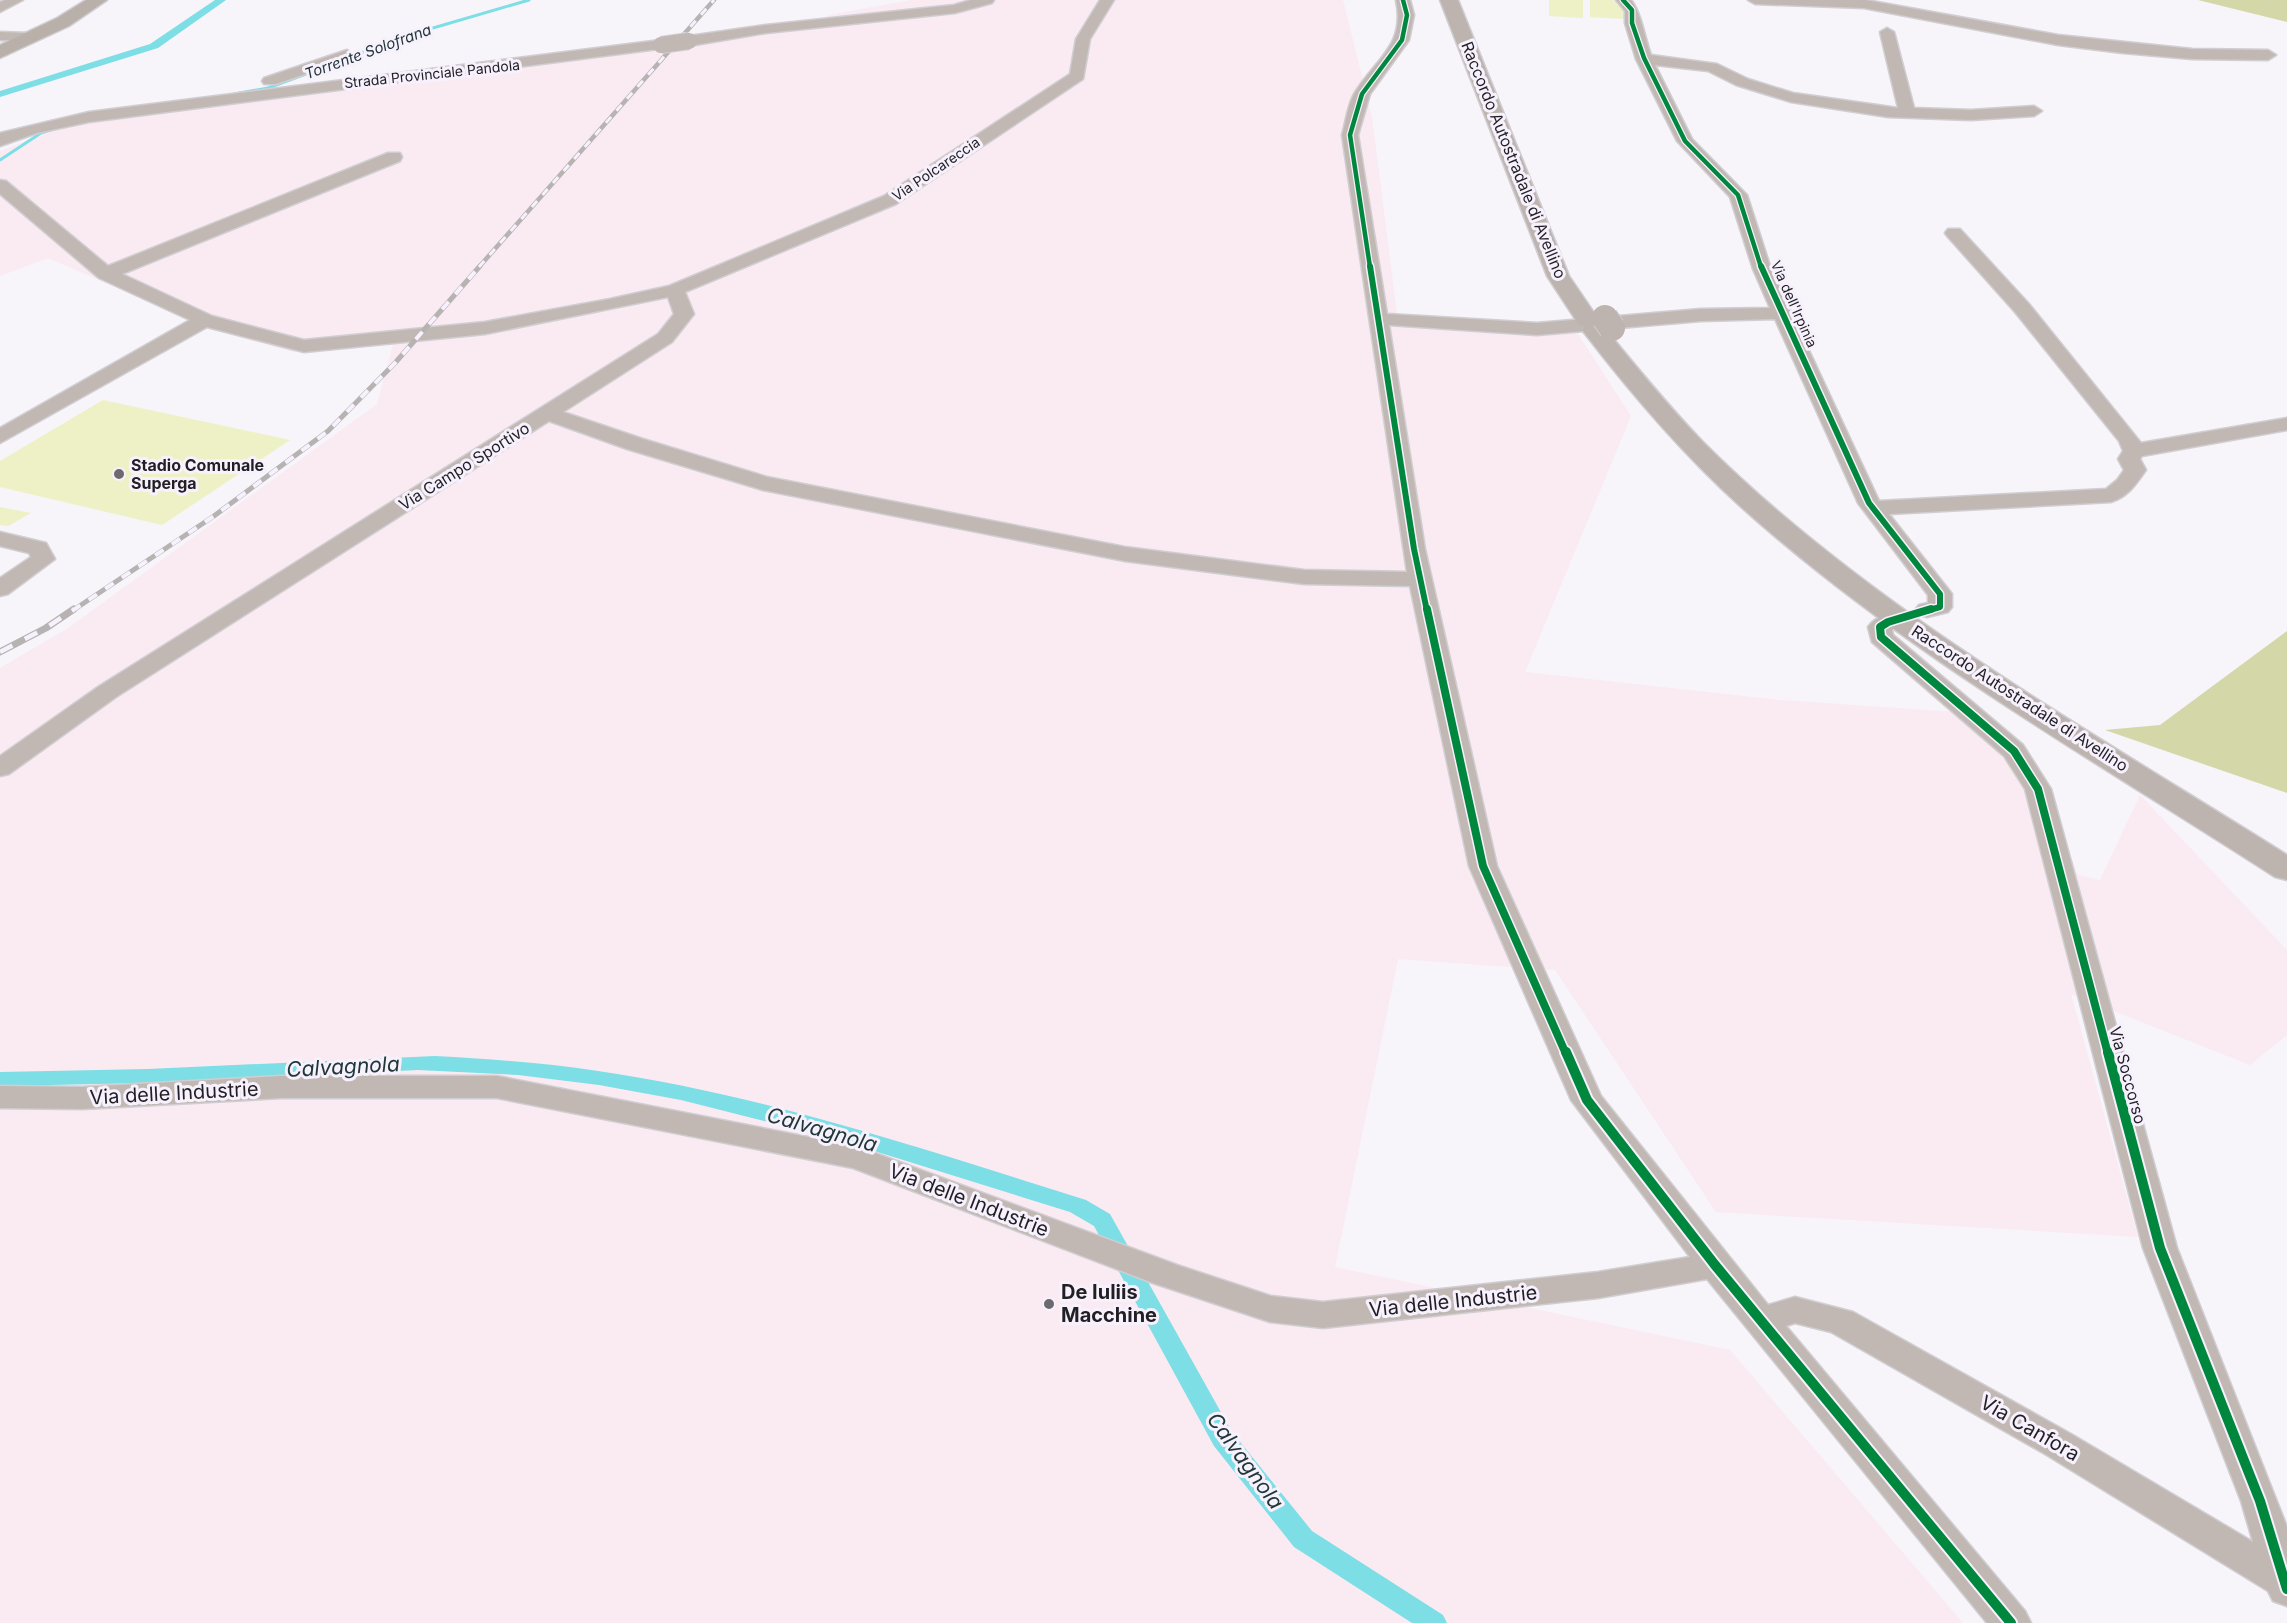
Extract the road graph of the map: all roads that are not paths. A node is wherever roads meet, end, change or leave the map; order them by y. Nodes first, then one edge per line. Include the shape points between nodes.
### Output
1 (16, 0) edge
2 (98, 0) edge
3 (987, 0) edge
4 (1107, 0) edge
5 (1403, 0) edge
6 (1449, 0) edge
7 (1465, 0) edge
8 (1623, 0) edge
9 (1755, 0) edge
10 (0, 8) edge
11 (1887, 32) dead end
12 (0, 36) edge
13 (28, 37) junction
14 (0, 52) edge
15 (347, 55) dead end
16 (2268, 55) dead end
17 (1644, 59) junction
18 (2034, 111) dead end
19 (1907, 112) junction
20 (99, 116) junction
21 (59, 122) junction
22 (6, 131) edge
23 (394, 156) dead end
24 (0, 185) edge
25 (1954, 233) dead end
26 (142, 259) junction
27 (89, 260) junction
28 (106, 274) junction
29 (675, 290) junction
30 (141, 291) junction
31 (1782, 313) junction
32 (1379, 319) junction
33 (205, 320) junction
34 (1597, 324) junction
35 (547, 413) junction
36 (2287, 424) edge
37 (0, 437) edge
38 (2134, 451) junction
39 (1873, 508) junction
40 (0, 539) edge
41 (1421, 579) junction
42 (0, 589) edge
43 (1927, 610) dead end
44 (1888, 622) dead end
45 (0, 768) edge
46 (2287, 849) edge
47 (2287, 870) edge
48 (0, 1097) edge
49 (1715, 1265) junction
50 (1760, 1320) junction
51 (2286, 1583) edge
52 (2011, 1623) edge

1 - 10 street
2 - 13 main road via 63,22
3 - 20 street, Strada Provinciale Pandola, bridge via 955,9 766,29 513,66
4 - 29 street, Via Polcareccia via 1083,39 1077,76 890,200
5 - 32 street via 1406,33 1361,95 1350,135
6 - 34 highway, Raccordo Autostradale di Avellino via 1558,276
7 - 34 highway, Raccordo Autostradale di Avellino
8 - 17 street, Via dell'Irpinia via 1632,10 1632,23
9 - 16 street via 1864,4 2123,48
11 - 19 street
12 - 13 street
13 - 14 main road
15 - 20 street via 231,92 145,103
17 - 19 street via 1712,67 1742,82 1791,97
17 - 31 street, Via dell'Irpinia via 1685,141 1738,195 1762,269
18 - 19 street via 1971,116
20 - 21 street, Strada Provinciale Pandola
21 - 22 street
21 - 22 street via 27,121 25,127
23 - 26 street
24 - 27 street
25 - 38 street via 1999,278
26 - 27 street
26 - 28 street
26 - 30 street via 135,273
27 - 28 street
28 - 30 street
29 - 33 street via 524,322 349,344 285,343
29 - 35 street, Via Campo Sportivo via 684,314 665,338
30 - 33 street
31 - 34 street
31 - 39 street, Via dell'Irpinia
32 - 34 street via 1537,329
32 - 41 street
33 - 37 street
34 - 46 highway, Raccordo Autostradale di Avellino via 1730,462 1860,572 1986,661
34 - 47 highway, Raccordo Autostradale di Avellino via 1655,409 1729,484 1862,592 1942,650
35 - 41 street via 763,483 1125,554 1304,577
35 - 45 street, Via Campo Sportivo via 107,692
36 - 38 street
38 - 39 street via 2128,459 2135,470 2125,485 2111,495
39 - 43 street, Via dell'Irpinia via 1940,594 1940,606
40 - 42 street via 38,549 43,559
41 - 49 street via 1483,866 1587,1100
44 - 51 street, Via Soccorso via 1881,627 1881,637 2014,751 2038,789 2160,1248 2260,1501
48 - 49 street, Via delle Industrie via 82,1098 281,1088 497,1087 859,1158 1166,1274 1270,1309 1323,1315 1599,1285
49 - 50 street
50 - 51 street, Via Canfora via 1795,1310 1840,1321 2058,1443
50 - 52 street

